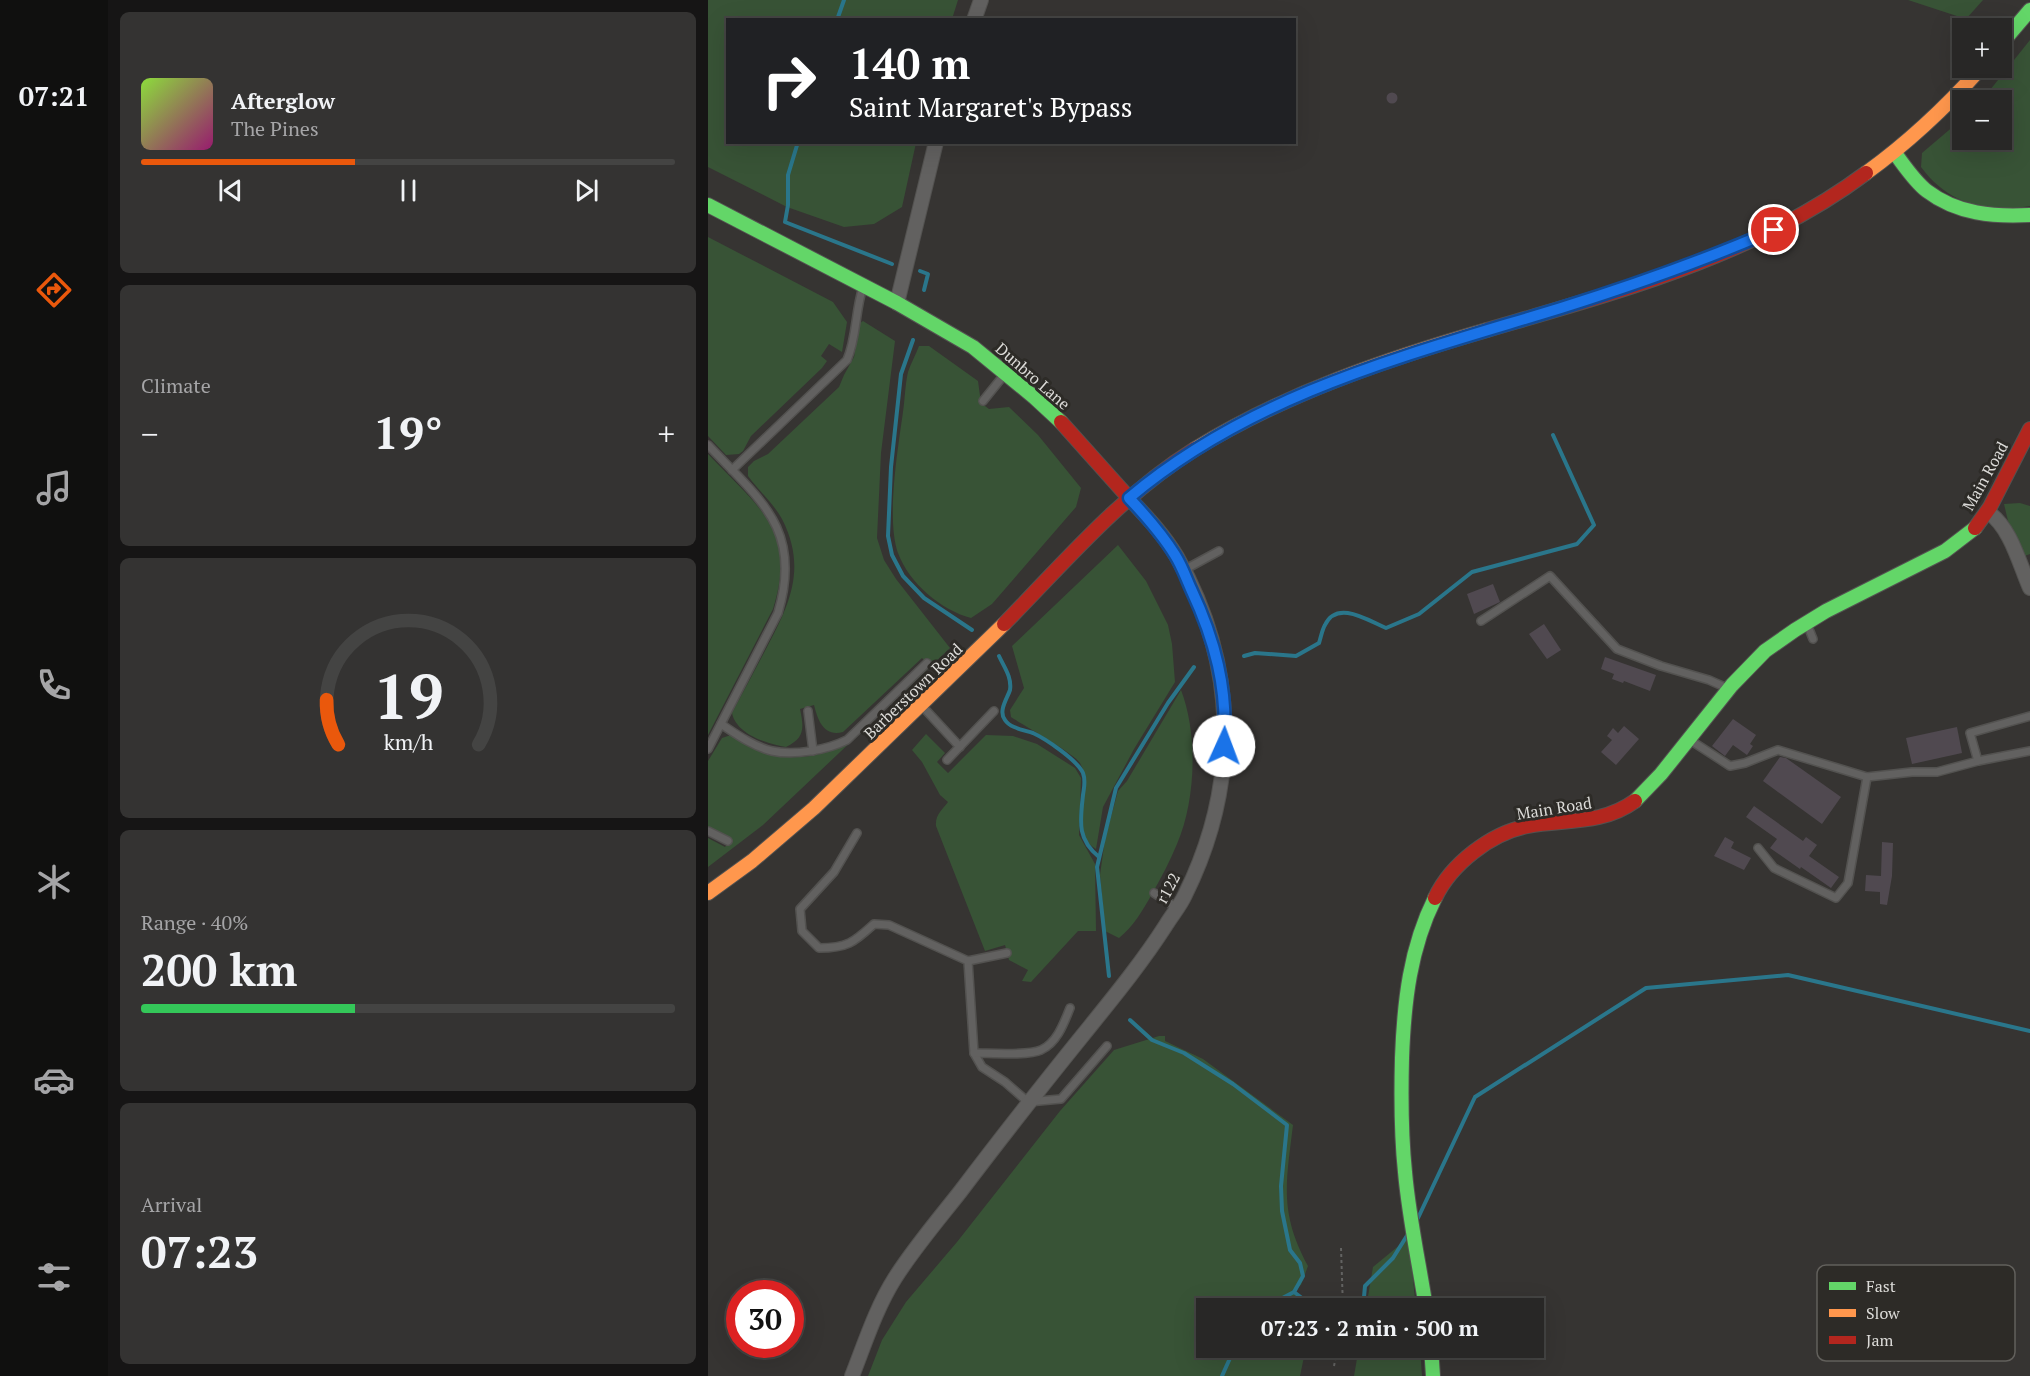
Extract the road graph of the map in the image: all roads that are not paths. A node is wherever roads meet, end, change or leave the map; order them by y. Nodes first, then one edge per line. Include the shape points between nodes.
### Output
1 (981, 0) edge
2 (2030, 10) edge
3 (975, 18) edge
4 (2012, 31) edge
5 (1972, 78) edge
6 (936, 144) edge
7 (1894, 152) junction
8 (708, 205) edge
9 (2030, 215) edge
10 (864, 285) junction
11 (897, 303) junction
12 (1005, 373) junction
13 (983, 401) dead end
14 (2030, 429) edge
15 (708, 445) edge
16 (732, 470) junction
17 (1129, 498) junction
18 (1988, 512) junction
19 (1218, 551) dead end
20 (1183, 571) junction
21 (2030, 588) edge
22 (1481, 621) dead end
23 (1806, 622) junction
24 (1813, 639) dead end
25 (927, 663) dead end
26 (1730, 689) junction
27 (921, 706) junction
28 (808, 711) dead end
29 (994, 711) dead end
30 (2030, 716) edge
31 (721, 724) junction
32 (1689, 740) junction
33 (960, 747) junction
34 (708, 749) edge
35 (813, 751) junction
36 (2030, 752) edge
37 (947, 760) dead end
38 (1978, 761) junction
39 (1867, 777) junction
40 (708, 831) edge
41 (857, 832) dead end
42 (728, 841) dead end
43 (1758, 848) dead end
44 (708, 893) edge
45 (1154, 893) dead end
46 (1177, 908) junction
47 (1007, 953) dead end
48 (968, 961) junction
49 (1071, 1008) dead end
50 (1107, 1046) dead end
51 (974, 1053) junction
52 (1028, 1102) junction
53 (1425, 1298) edge
54 (1432, 1358) edge
55 (852, 1376) edge
56 (1433, 1376) edge

1 - 3 street
2 - 4 main road
5 - 7 main road, Barberstown Road
6 - 11 street
7 - 9 main road via 1926,190 1947,203 1982,215
7 - 17 main road, Barberstown Road via 1809,210 1737,246 1563,307 1385,361 1246,419 1182,457
8 - 10 main road, Dunbro Lane
10 - 11 main road, Dunbro Lane
10 - 16 lane via 847,360
11 - 12 main road, Dunbro Lane via 973,347
12 - 13 lane
12 - 17 main road, Dunbro Lane via 1074,435
14 - 18 main road, Main Road
15 - 16 lane
16 - 31 lane via 773,519 786,567 778,613
17 - 20 street, r122 via 1154,525
17 - 27 main road, Barberstown Road
18 - 21 street via 2009,538
18 - 23 main road, Main Road via 1974,529 1927,562
19 - 20 lane
20 - 46 street, r122 via 1207,622 1220,669 1226,724 1221,789 1207,843
22 - 26 lane via 1550,576 1617,649
23 - 24 lane
23 - 26 main road, Main Road via 1764,652
25 - 35 lane via 847,740
26 - 32 main road, Main Road
27 - 33 lane
27 - 44 main road, Barberstown Road via 769,849
28 - 35 lane
29 - 33 lane
30 - 38 lane via 1970,733
31 - 34 lane
31 - 35 lane via 772,751
32 - 39 lane via 1730,766 1778,750
32 - 53 main road, Main Road via 1655,783 1618,812 1596,819 1527,826 1491,841 1461,862 1435,896 1416,944 1404,1004 1402,1044 1402,1151
33 - 37 lane
36 - 38 lane
38 - 39 lane via 1937,772
39 - 43 lane via 1848,883 1836,898 1774,868
40 - 42 lane
41 - 48 lane via 834,872 800,909 802,931 819,948 834,948 854,943 874,924 889,925
45 - 46 lane
46 - 52 street, r122 via 1126,981
47 - 48 lane
48 - 51 lane
49 - 51 lane via 1054,1040 1040,1051
50 - 52 lane via 1061,1099
51 - 52 lane via 982,1067
52 - 55 street, r122 via 895,1278 875,1316
54 - 56 main road

